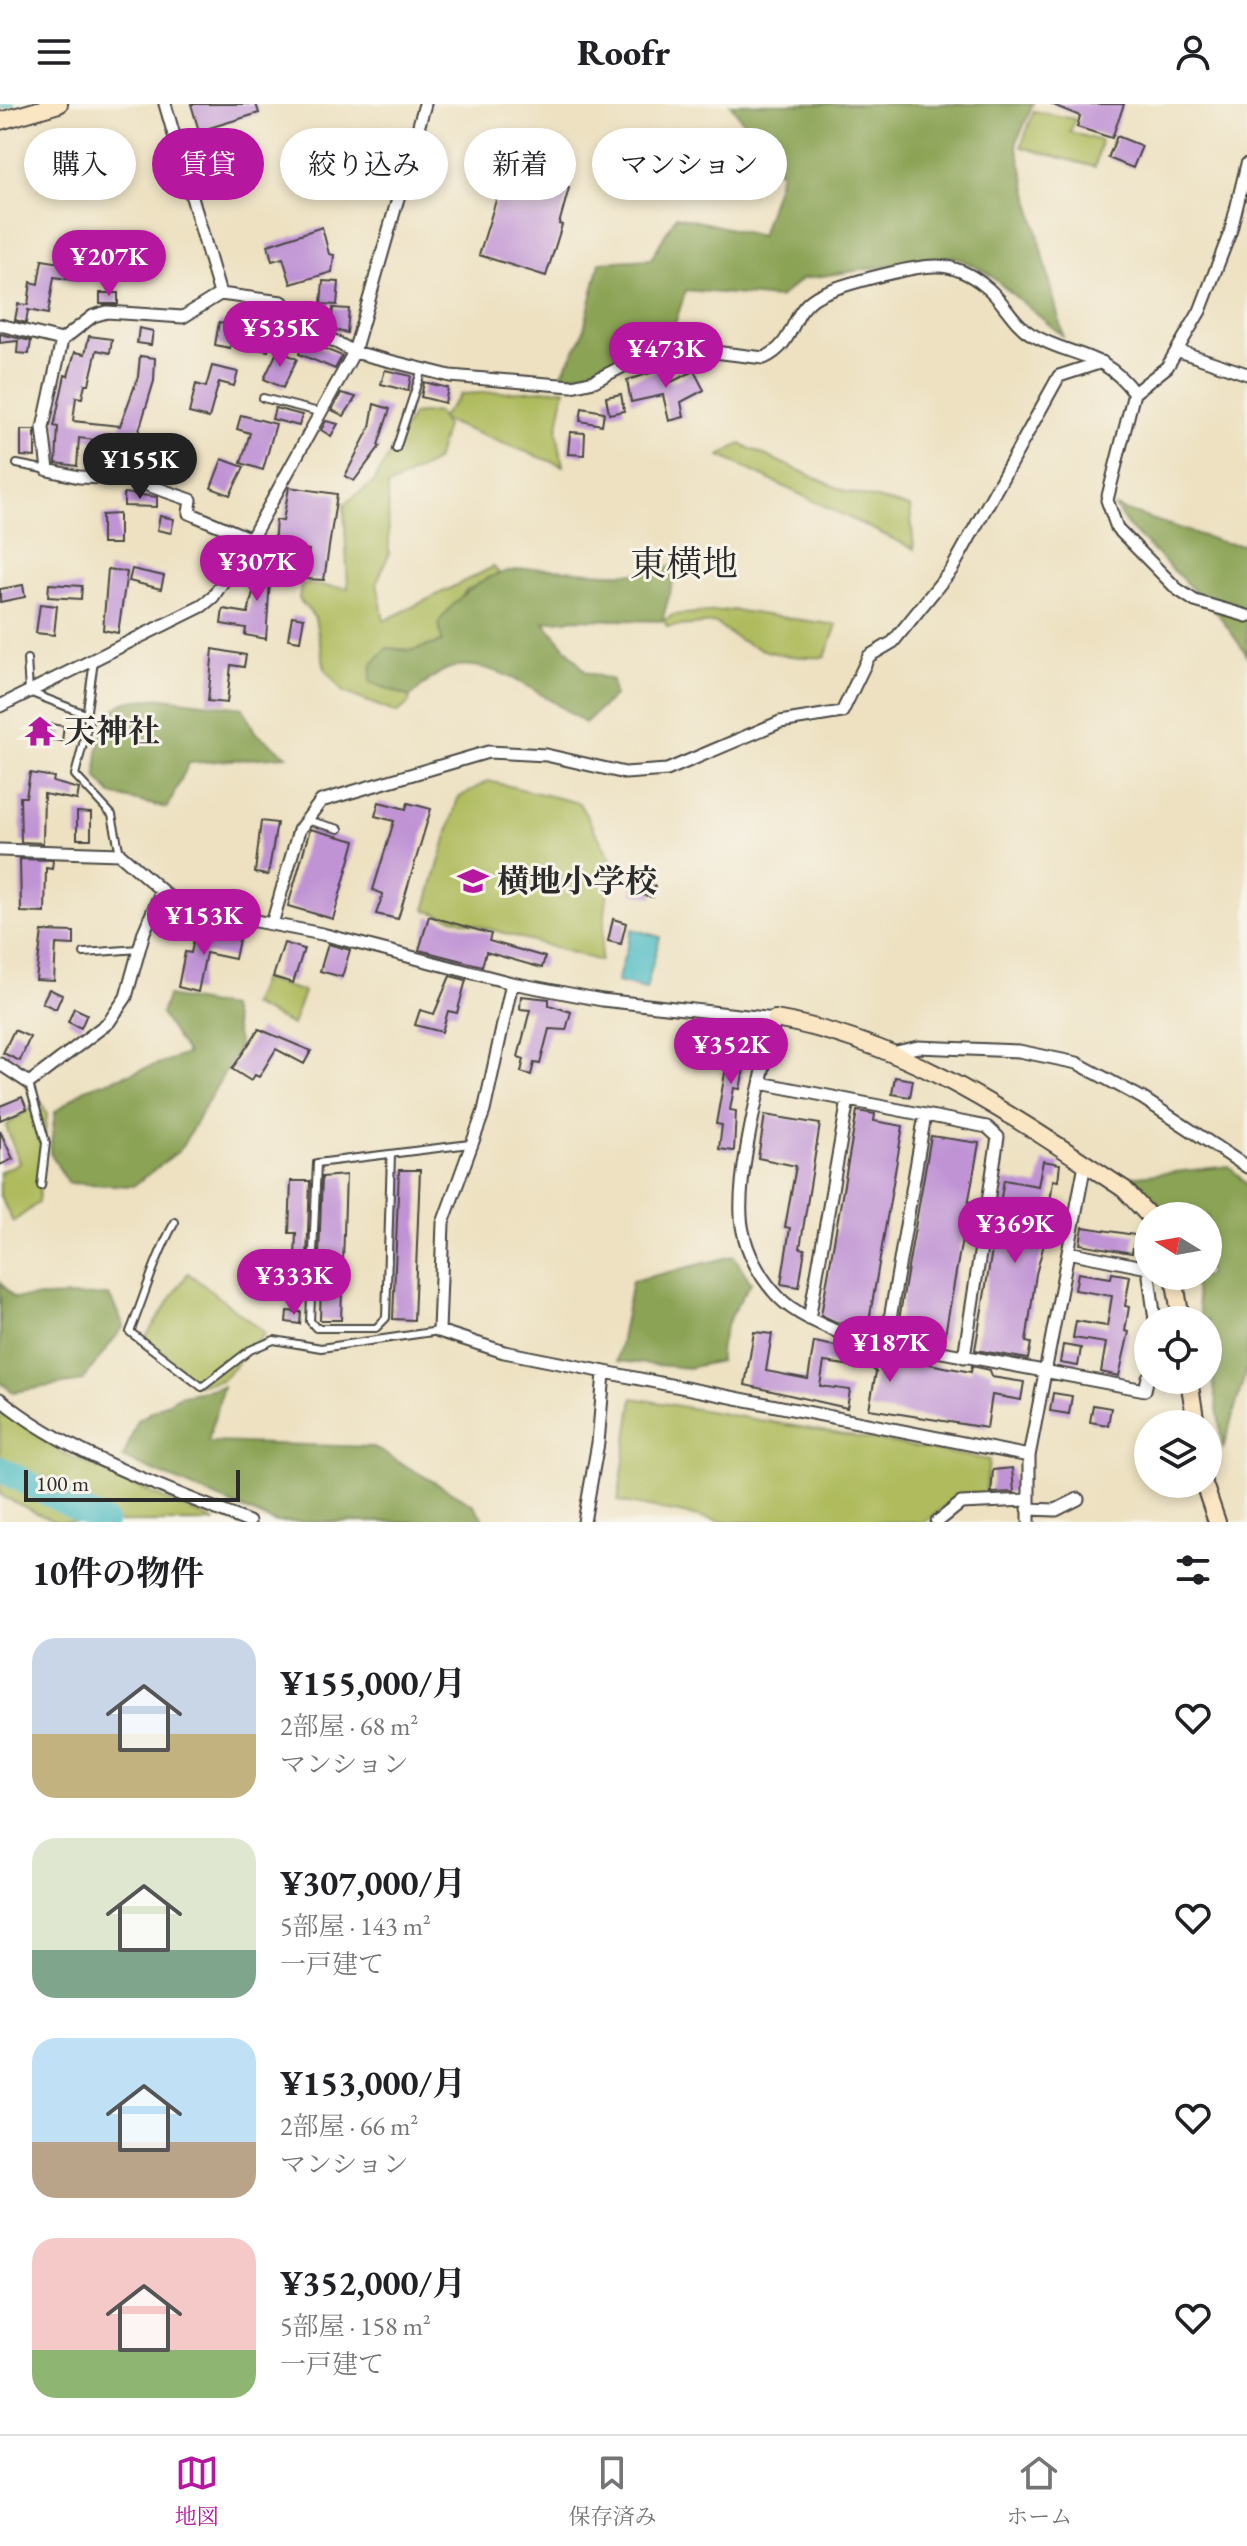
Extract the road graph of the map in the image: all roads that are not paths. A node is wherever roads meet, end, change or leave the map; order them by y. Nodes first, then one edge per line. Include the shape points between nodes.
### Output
1 (59, 104) edge
2 (165, 104) edge
3 (425, 104) edge
4 (0, 121) edge
5 (1247, 164) edge
6 (220, 294) junction
7 (0, 325) edge
8 (62, 340) junction
9 (1179, 351) junction
10 (354, 352) junction
11 (1103, 362) junction
12 (422, 369) junction
13 (1247, 374) edge
14 (1134, 393) junction
15 (263, 398) dead end
16 (319, 412) junction
17 (396, 449) dead end
18 (17, 464) dead end
19 (48, 470) junction
20 (251, 539) junction
21 (1247, 616) edge
22 (27, 659) dead end
23 (94, 660) junction
24 (29, 692) junction
25 (0, 706) edge
26 (86, 717) junction
27 (306, 820) junction
28 (339, 829) dead end
29 (0, 850) edge
30 (120, 854) junction
31 (161, 892) junction
32 (272, 924) junction
33 (139, 949) junction
34 (84, 953) dead end
35 (512, 983) junction
36 (775, 1019) junction
37 (892, 1053) junction
38 (0, 1064) edge
39 (29, 1083) junction
40 (761, 1083) junction
41 (848, 1100) junction
42 (925, 1115) junction
43 (470, 1144) junction
44 (391, 1154) junction
45 (1085, 1164) junction
46 (1247, 1167) edge
47 (41, 1186) dead end
48 (1136, 1202) edge
49 (175, 1222) dead end
50 (1068, 1252) junction
51 (1134, 1265) edge
52 (809, 1319) junction
53 (439, 1331) junction
54 (886, 1342) junction
55 (964, 1357) junction
56 (604, 1373) junction
57 (1045, 1374) junction
58 (1134, 1388) edge
59 (0, 1399) edge
60 (1029, 1456) junction
61 (1209, 1498) edge
62 (1078, 1499) dead end
63 (1028, 1504) junction
64 (249, 1522) edge
65 (584, 1522) edge
66 (937, 1522) edge
67 (1029, 1522) edge
68 (1217, 1522) edge

1 - 4 street
2 - 6 street
3 - 10 street
5 - 9 street via 1231,230
6 - 8 street via 183,317 107,312 93,316
6 - 10 street via 282,302 303,324
7 - 8 street
8 - 19 street via 43,428
9 - 13 street
9 - 14 street
10 - 12 street
10 - 16 street
11 - 12 street via 1029,333 987,287 970,275 935,265 835,288 811,299 784,345 764,358 672,347 572,386
11 - 14 street
11 - 27 street via 1059,376 952,569 893,642 869,656 842,712 780,722 650,773 625,773 546,755 488,752 321,801
12 - 17 lane
14 - 21 street via 1107,500 1117,528 1177,589 1195,601
15 - 16 lane
16 - 20 street
18 - 19 lane
19 - 20 street via 130,479 191,500 189,513
20 - 23 street via 202,606
22 - 24 lane
23 - 24 street
23 - 26 lane
24 - 25 street
24 - 26 lane
26 - 30 lane via 75,775 112,815
27 - 28 lane
27 - 32 street
29 - 30 street
30 - 31 street
31 - 32 street via 179,906
31 - 33 street
32 - 35 street
33 - 34 lane
33 - 39 street via 126,997 109,1022
35 - 36 street via 650,1008
35 - 43 street via 484,1111
36 - 37 street via 812,1025
36 - 40 street
37 - 45 street via 952,1080
37 - 46 street via 918,1047 1019,1051 1077,1063 1142,1098
38 - 39 street
39 - 47 lane via 46,1143
40 - 41 street
40 - 52 street via 742,1184 742,1229 753,1261 773,1291
41 - 42 street
41 - 52 street
42 - 54 street
42 - 55 street via 987,1127 998,1137
43 - 44 lane
43 - 53 street via 443,1223
44 - 44 lane via 317,1163 310,1321 316,1328 376,1328 386,1318
45 - 48 street
45 - 50 street
49 - 53 lane via 158,1252 130,1332 202,1387 250,1350 274,1340 321,1348
50 - 51 street
50 - 57 street
52 - 54 street via 840,1333
53 - 56 street via 504,1352
54 - 55 street
55 - 57 street
56 - 60 street
56 - 65 street
57 - 58 street
57 - 60 street
59 - 64 street via 34,1426 76,1447
60 - 63 street
61 - 68 street
62 - 63 street via 1056,1510
63 - 66 street via 961,1503
63 - 67 street

